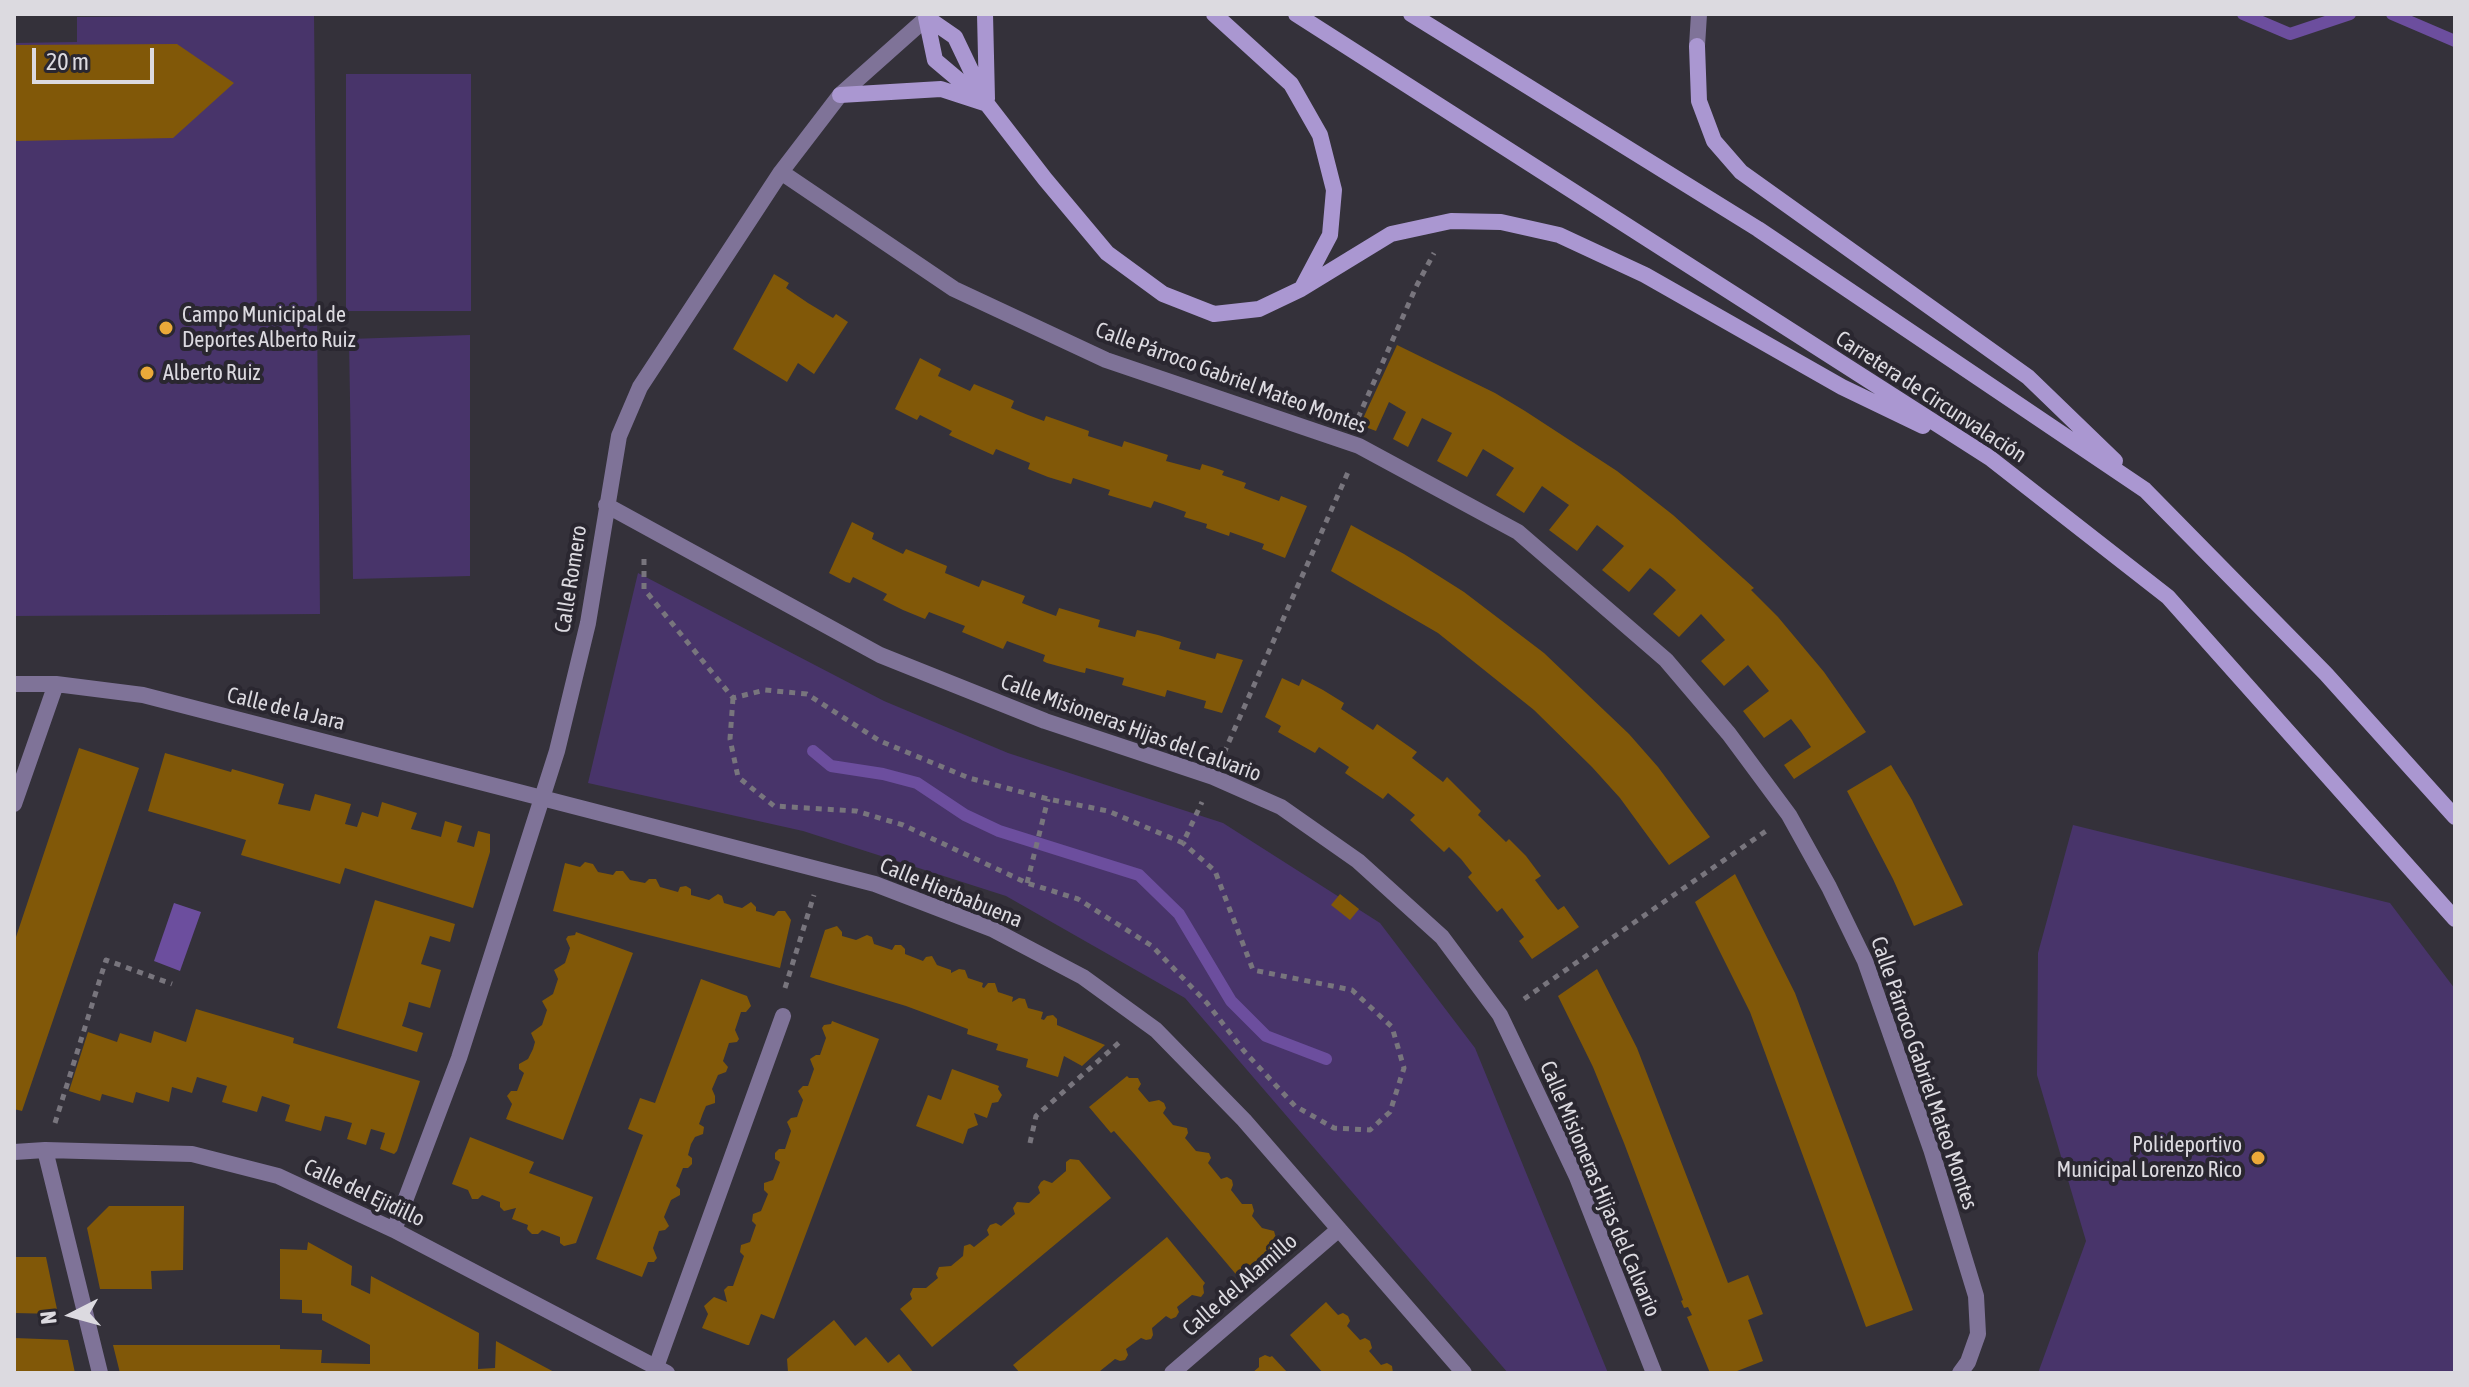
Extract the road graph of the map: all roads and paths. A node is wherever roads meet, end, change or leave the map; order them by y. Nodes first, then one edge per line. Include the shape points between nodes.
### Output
1 (985, 14) edge
2 (1214, 14) edge
3 (1296, 14) edge
4 (1411, 14) edge
5 (1699, 14) edge
6 (929, 16) edge
7 (1697, 46) joint
8 (840, 95) junction
9 (987, 104) junction
10 (781, 172) junction
11 (1417, 285) dead end
12 (1301, 289) junction
13 (1359, 446) junction
14 (1990, 458) junction
15 (2145, 490) junction
16 (606, 505) junction
17 (645, 526) junction
18 (14, 684) edge
19 (56, 684) junction
20 (733, 698) junction
21 (1213, 777) junction
22 (543, 798) junction
23 (1048, 799) junction
24 (14, 804) edge
25 (1789, 815) junction
26 (2455, 817) edge
27 (1183, 843) junction
28 (822, 871) junction
29 (1027, 883) junction
30 (2455, 919) edge
31 (172, 984) dead end
32 (1500, 1015) junction
33 (783, 1016) joint
34 (1143, 1020) junction
35 (58, 1116) dead end
36 (1030, 1143) dead end
37 (45, 1150) junction
38 (14, 1152) edge
39 (394, 1230) junction
40 (1338, 1230) junction
41 (661, 1370) edge
42 (100, 1373) edge
43 (1172, 1373) edge
44 (1464, 1373) edge
45 (1654, 1373) edge
46 (1960, 1373) edge

1 - 9 main road
2 - 12 main road via 1291,84 1320,135 1334,190 1330,235
3 - 14 main road, Carretera de Circunvalación
4 - 15 main road, Carretera de Circunvalación via 1758,229
5 - 7 street
6 - 8 street, Calle Romero
6 - 9 main road via 955,37
6 - 9 main road via 935,60
7 - 15 main road via 1699,101 1714,141 1741,172 2028,377
8 - 9 main road via 941,89
8 - 10 street, Calle Romero
9 - 12 main road via 1107,253 1163,294 1214,314 1259,309
10 - 13 street, Calle Párroco Gabriel Mateo Montes via 954,289 1106,360
10 - 16 street, Calle Romero via 640,387 619,436
11 - 13 path via 1357,419
12 - 14 main road via 1391,234 1451,221 1501,222 1559,235 1645,275 1842,387
13 - 21 path
13 - 25 street, Calle Párroco Gabriel Mateo Montes via 1518,532 1666,660
14 - 30 main road, Carretera de Circunvalación via 2168,597
15 - 26 main road, Carretera de Circunvalación via 2326,674
16 - 17 street, Calle Misioneras Hijas del Calvario
16 - 22 street, Calle Romero via 588,623
17 - 20 path via 644,589
17 - 21 street, Calle Misioneras Hijas del Calvario via 880,655 1045,721
18 - 19 street, Calle de la Jara
19 - 22 street, Calle de la Jara via 143,695
19 - 24 street
20 - 23 path via 765,690 807,694 880,741 969,778
20 - 29 path via 730,739 738,777 774,806 856,811 903,825
21 - 27 path
21 - 32 street, Calle Misioneras Hijas del Calvario via 1281,807 1358,861 1442,937
22 - 28 street, Calle Hierbabuena
22 - 39 street, Calle Romero via 459,1058
23 - 27 path via 1108,811
23 - 29 path
25 - 32 path
25 - 46 street, Calle Párroco Gabriel Mateo Montes via 1865,961 1936,1163 1976,1296 1978,1334
27 - 29 path via 1215,871 1253,970 1352,990 1392,1027 1404,1068 1390,1112 1370,1130 1334,1128 1295,1106 1152,946 1078,899
28 - 33 path via 778,1008
28 - 34 street, Calle Hierbabuena via 875,884 992,929 1083,977
31 - 35 path via 106,960
32 - 45 street, Calle Misioneras Hijas del Calvario via 1577,1177
33 - 41 street
34 - 36 path via 1036,1116
34 - 40 street, Calle Hierbabuena via 1244,1120
37 - 38 street, Calle del Ejidillo
37 - 39 street, Calle del Ejidillo via 192,1154 278,1176
37 - 42 street
39 - 41 street, Calle del Ejidillo
40 - 43 street, Calle del Alamillo
40 - 44 street, Calle Hierbabuena

